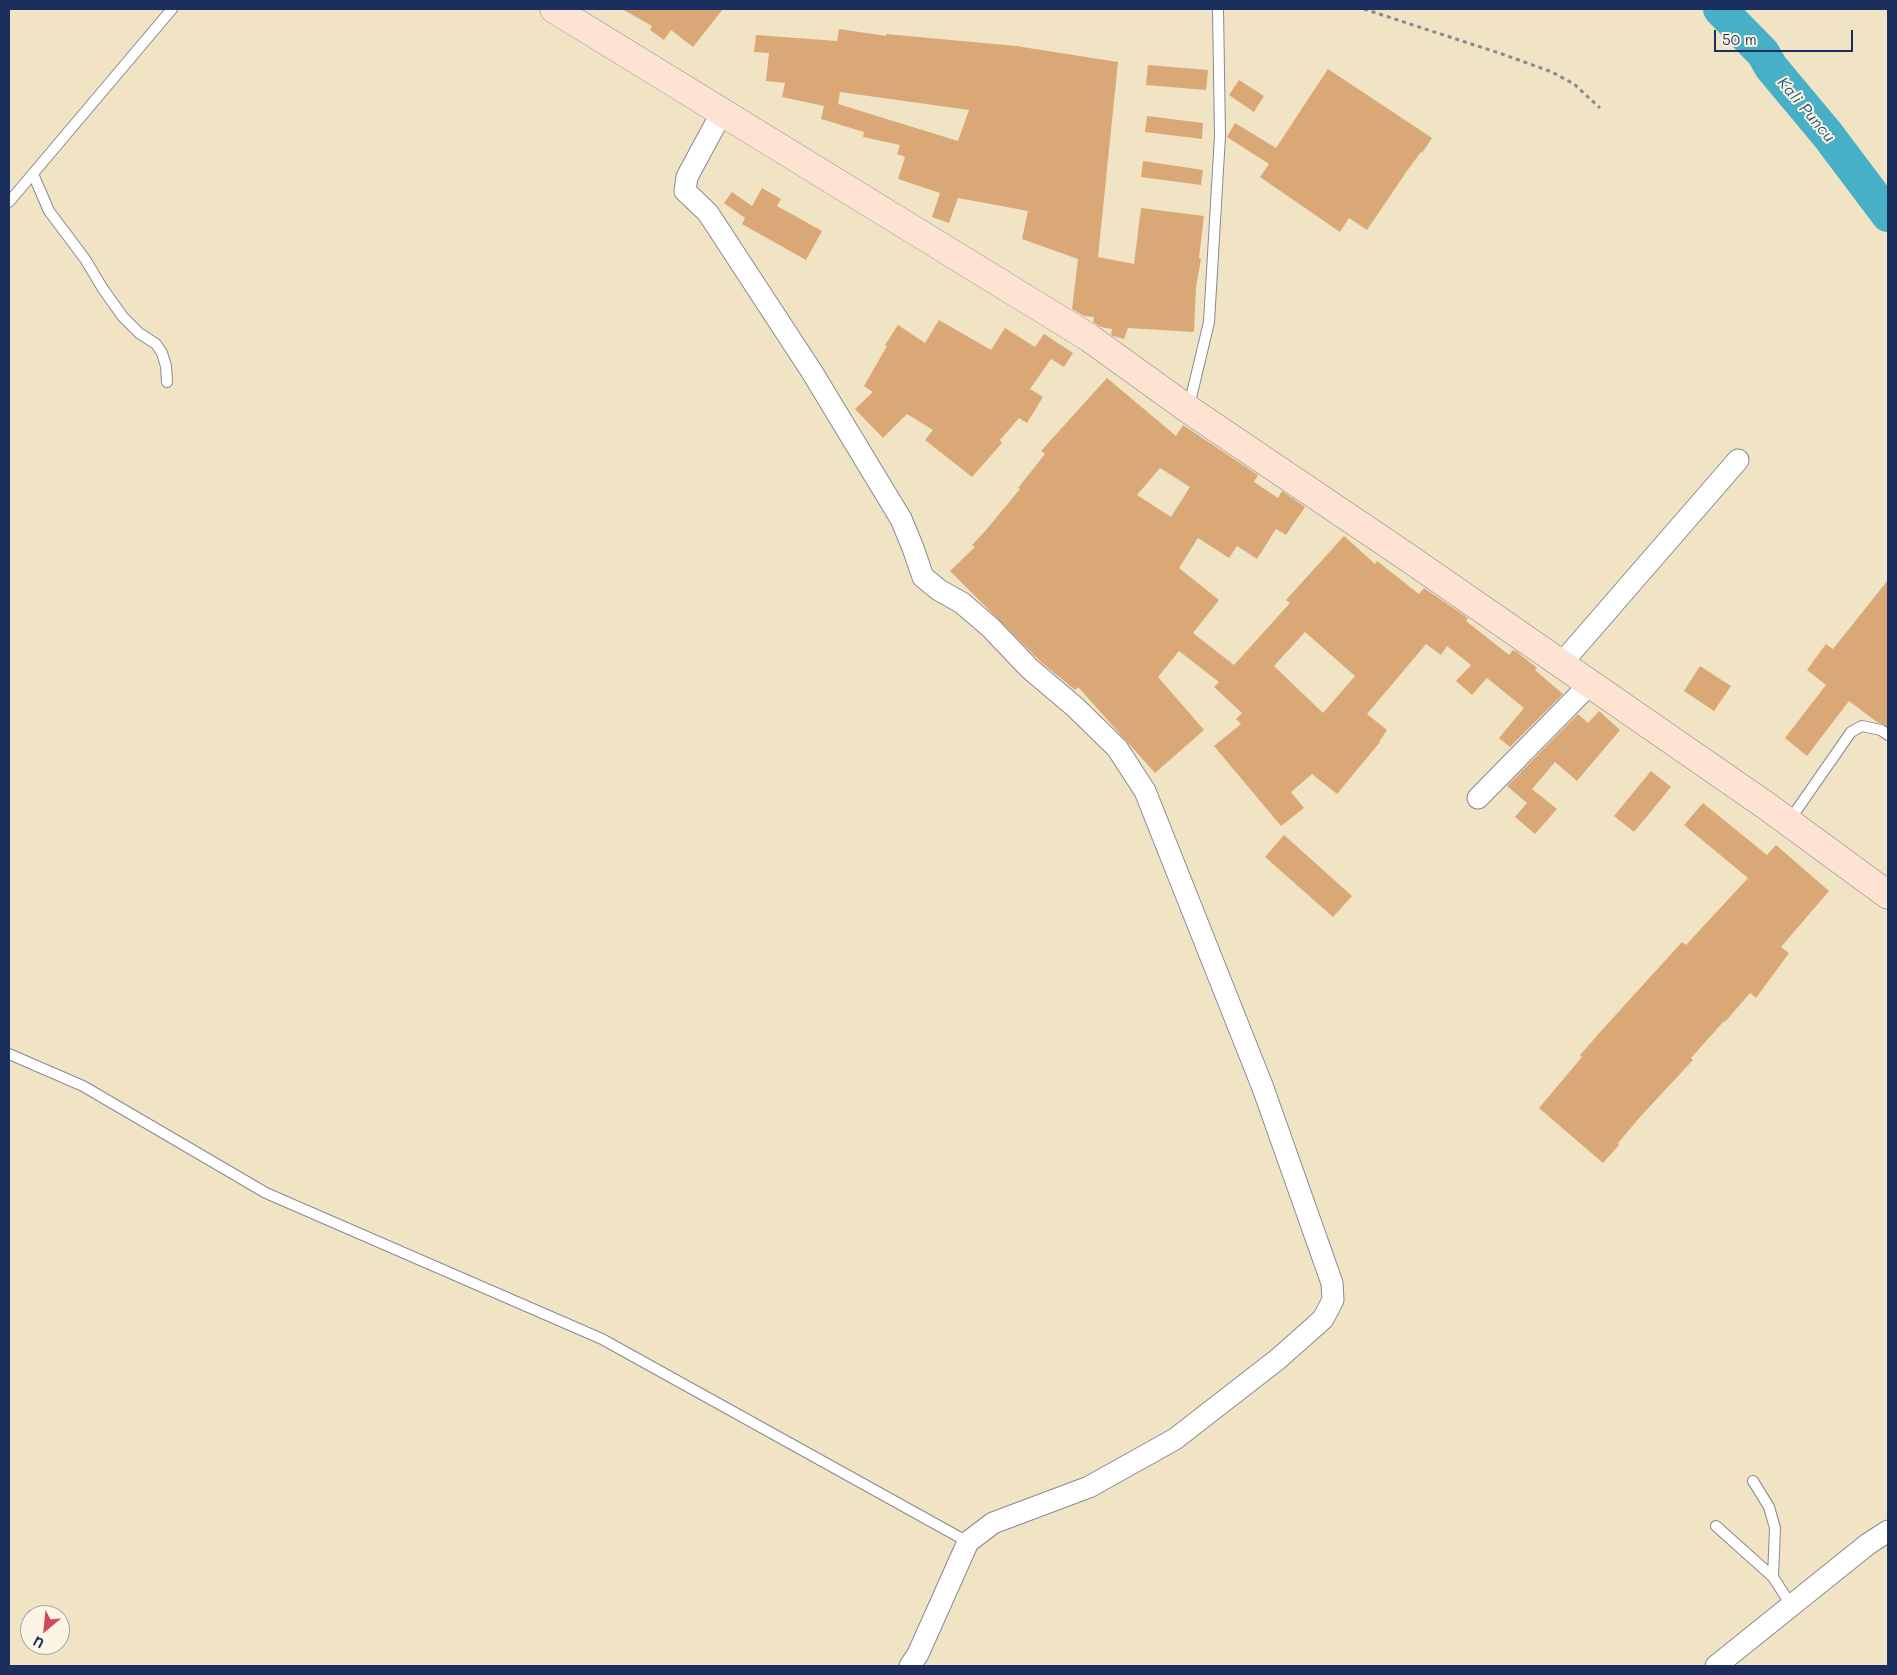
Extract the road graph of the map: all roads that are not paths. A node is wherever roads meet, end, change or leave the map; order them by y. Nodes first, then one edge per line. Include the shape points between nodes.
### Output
1 (172, 9) edge
2 (554, 9) edge
3 (1218, 9) edge
4 (722, 112) junction
5 (33, 174) junction
6 (9, 202) edge
7 (167, 382) dead end
8 (1188, 410) junction
9 (1738, 460) dead end
10 (1561, 664) junction
11 (1590, 684) junction
12 (1888, 735) edge
13 (1478, 798) dead end
14 (1789, 822) junction
15 (1888, 895) edge
16 (9, 1054) edge
17 (1752, 1481) dead end
18 (1716, 1526) dead end
19 (1888, 1531) edge
20 (968, 1542) junction
21 (1773, 1577) junction
22 (1791, 1605) junction
23 (910, 1666) edge
24 (1716, 1666) edge

1 - 5 lane
2 - 4 main road
3 - 8 lane via 1220,136 1209,322
4 - 8 main road via 1088,337
4 - 20 street via 687,178 685,191 708,213 812,372 901,518 923,577 984,621 1030,670 1075,707 1116,748 1145,791 1263,1088 1332,1283 1333,1300 1323,1319 1278,1359 1175,1438 1089,1487 993,1523
5 - 6 lane
5 - 7 lane via 49,210 123,317 156,344 162,353
8 - 10 main road
9 - 10 street
10 - 11 main road
11 - 13 street
11 - 14 main road
12 - 14 lane via 1862,726 1851,732
14 - 15 main road
16 - 20 lane via 83,1086 266,1193 602,1339
17 - 21 lane via 1769,1507 1775,1528
18 - 21 lane
19 - 22 street
20 - 23 street
21 - 22 lane
22 - 24 street

